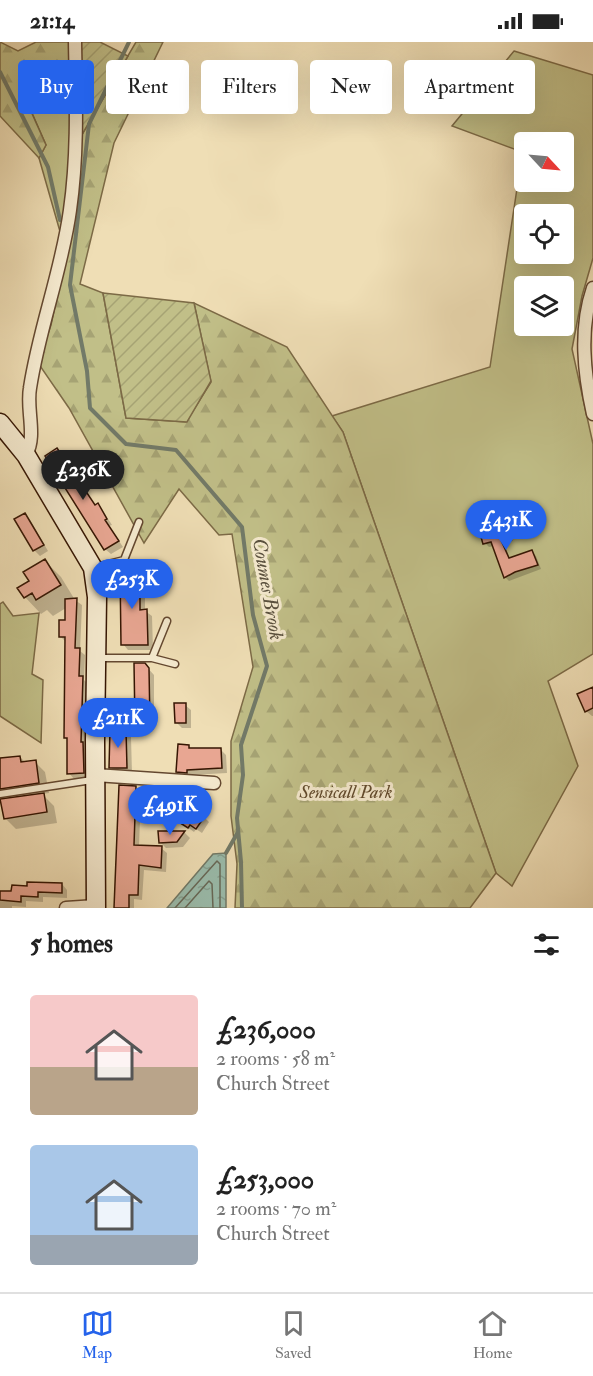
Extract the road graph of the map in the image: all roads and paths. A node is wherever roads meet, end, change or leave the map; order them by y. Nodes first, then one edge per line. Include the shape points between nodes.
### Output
1 (75, 42) edge
2 (593, 288) edge
3 (593, 414) edge
4 (0, 424) edge
5 (26, 455) junction
6 (139, 522) dead end
7 (93, 568) junction
8 (167, 621) dead end
9 (96, 658) junction
10 (152, 658) junction
11 (176, 664) dead end
12 (95, 777) junction
13 (214, 783) dead end
14 (0, 794) edge
15 (96, 907) edge
16 (66, 908) edge

1 - 5 street via 76,140 70,211 29,390 31,446
2 - 3 street via 583,346
4 - 5 street
5 - 7 street
6 - 7 lane via 124,560
7 - 9 street via 98,597
8 - 10 lane
9 - 10 lane
9 - 12 street
10 - 11 lane
12 - 13 street
12 - 14 lane
12 - 15 street
15 - 16 street

